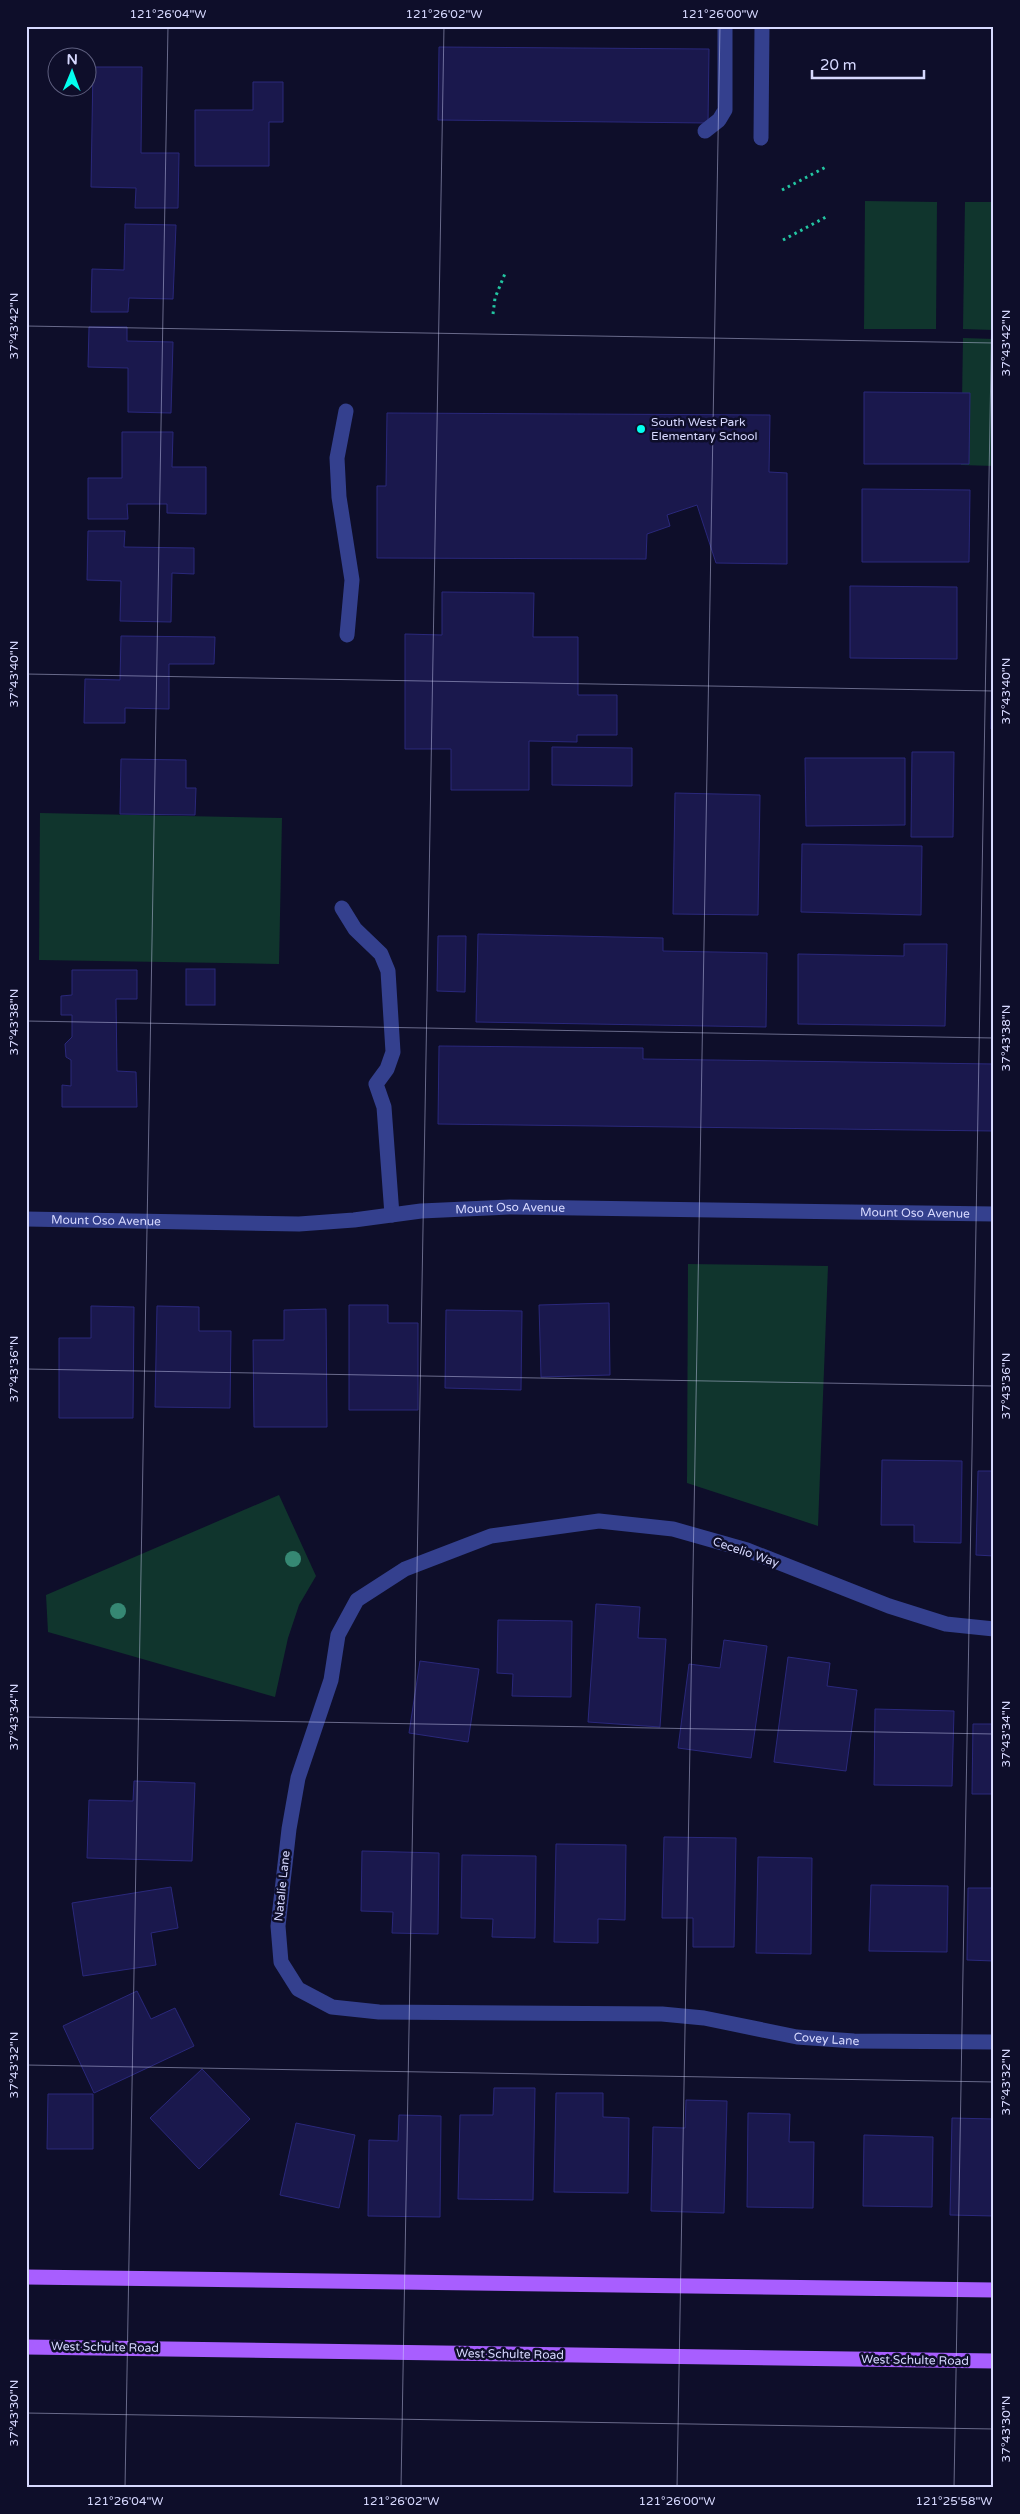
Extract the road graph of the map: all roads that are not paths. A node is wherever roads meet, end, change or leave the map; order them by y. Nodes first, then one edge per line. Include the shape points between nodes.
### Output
1 (725, 26) edge
2 (762, 26) edge
3 (705, 131) dead end
4 (761, 138) dead end
5 (346, 411) dead end
6 (348, 635) dead end
7 (342, 908) dead end
8 (994, 1214) edge
9 (392, 1215) junction
10 (26, 1219) edge
11 (491, 1536) joint
12 (994, 1629) edge
13 (662, 2014) joint
14 (994, 2042) edge
15 (26, 2277) edge
16 (994, 2290) edge
17 (26, 2347) edge
18 (994, 2362) edge

1 - 3 street via 725,110 719,120
2 - 4 street
5 - 6 street via 337,458 339,498 352,580
7 - 9 street via 355,929 381,954 388,971 393,1052 387,1069 376,1084 384,1107
8 - 9 street, Mount Oso Avenue via 510,1207
9 - 10 street, Mount Oso Avenue via 299,1224
11 - 12 street, Cecelio Way via 598,1521 673,1529 747,1550 889,1606 946,1624
11 - 13 street, Natalie Lane via 405,1569 357,1600 338,1635 331,1680 298,1778 289,1829 278,1926 281,1962 298,1988 332,2007 379,2012
13 - 14 street, Covey Lane via 704,2018 797,2037 854,2041
15 - 16 main road
17 - 18 main road, West Schulte Road

